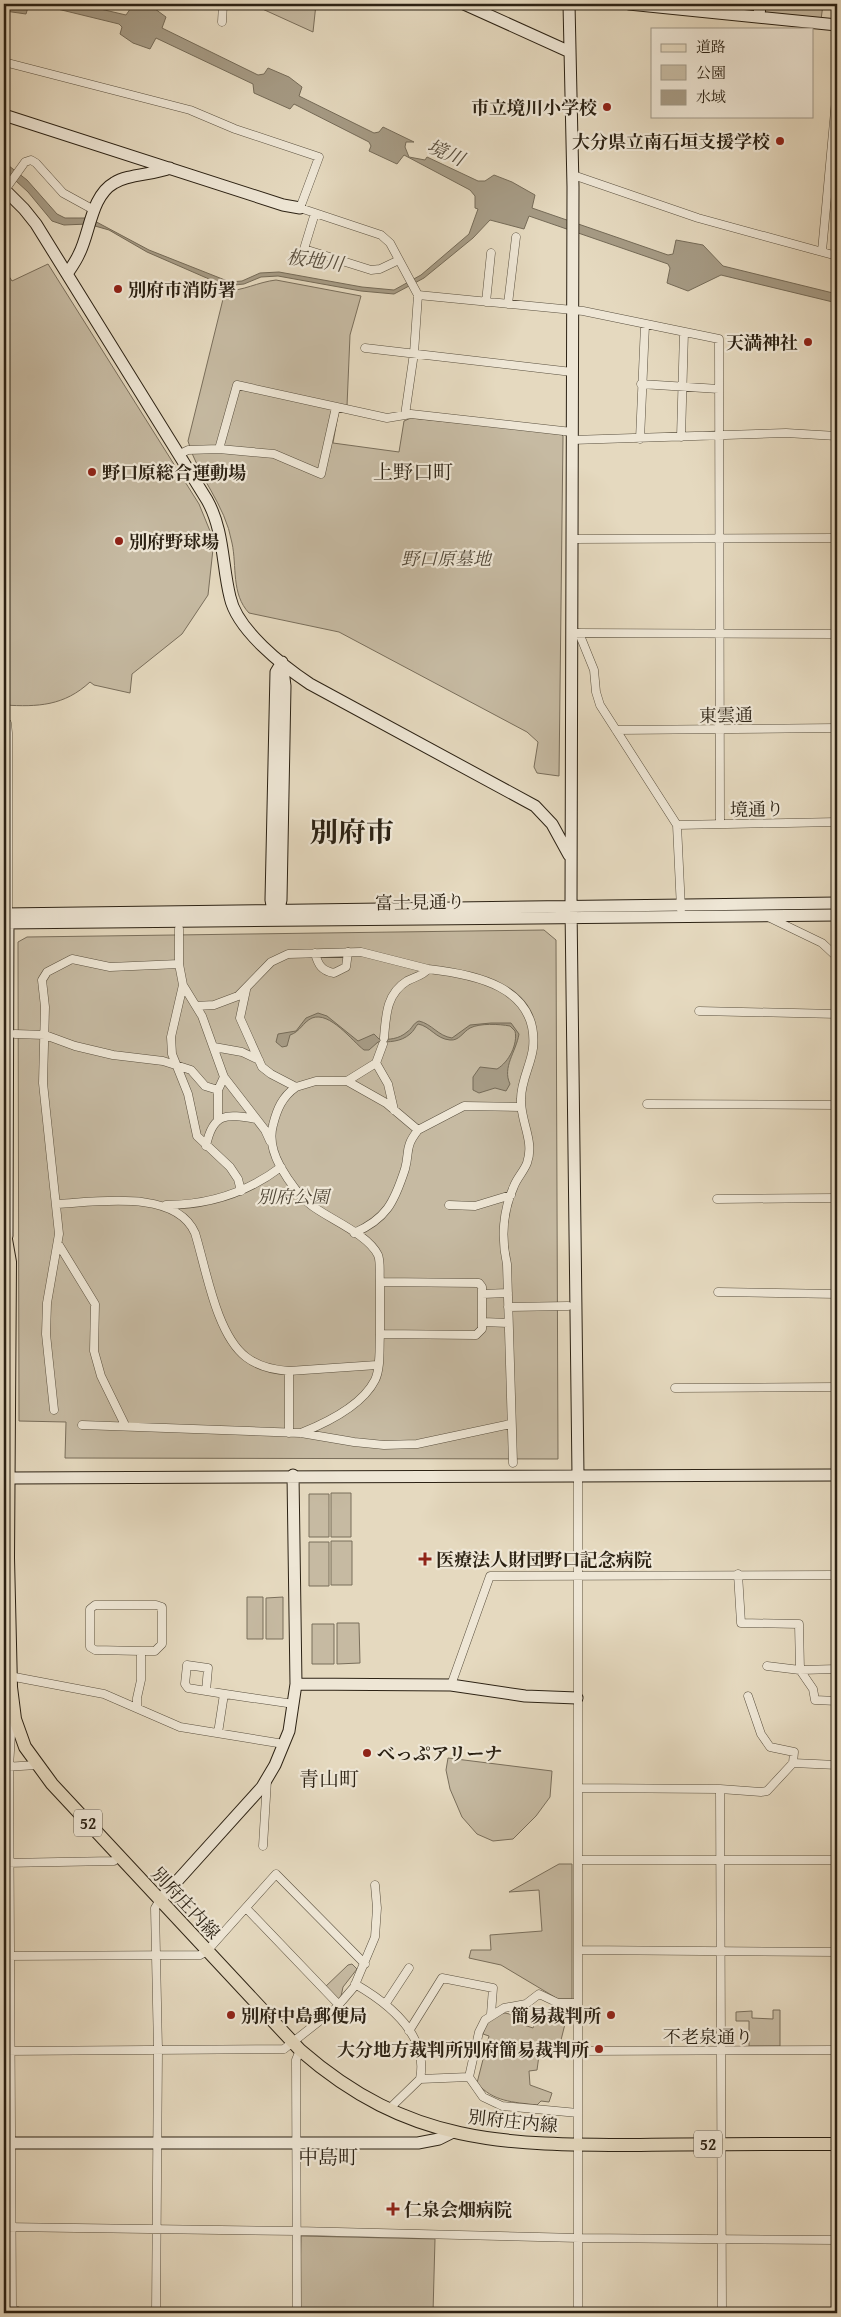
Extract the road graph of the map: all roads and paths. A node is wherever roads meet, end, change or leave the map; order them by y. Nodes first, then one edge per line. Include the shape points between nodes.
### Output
1 (223, 4) edge
2 (464, 4) edge
3 (570, 4) edge
4 (629, 4) edge
5 (760, 4) edge
6 (759, 17) junction
7 (222, 22) dead end
8 (837, 25) edge
9 (570, 52) junction
10 (4, 62) edge
11 (837, 89) edge
12 (4, 115) edge
13 (170, 168) junction
14 (573, 175) junction
15 (6, 187) edge
16 (827, 192) junction
17 (837, 193) edge
18 (300, 208) junction
19 (315, 213) junction
20 (93, 214) junction
21 (516, 237) dead end
22 (822, 251) junction
23 (491, 253) dead end
24 (837, 256) edge
25 (399, 260) junction
26 (67, 274) junction
27 (417, 293) junction
28 (486, 302) junction
29 (508, 304) junction
30 (572, 310) junction
31 (645, 325) junction
32 (684, 332) junction
33 (365, 348) dead end
34 (414, 354) junction
35 (572, 372) junction
36 (641, 384) junction
37 (683, 387) junction
38 (719, 388) junction
39 (336, 407) junction
40 (405, 415) junction
41 (719, 435) junction
42 (572, 436) junction
43 (837, 436) edge
44 (681, 437) junction
45 (640, 439) junction
46 (219, 449) junction
47 (180, 454) junction
48 (718, 538) junction
49 (837, 538) edge
50 (572, 539) junction
51 (575, 634) junction
52 (837, 634) edge
53 (719, 635) junction
54 (282, 662) junction
55 (310, 684) junction
56 (285, 696) junction
57 (4, 721) edge
58 (837, 728) edge
59 (616, 730) junction
60 (720, 730) junction
61 (837, 822) edge
62 (720, 824) junction
63 (677, 825) junction
64 (571, 864) junction
65 (837, 903) edge
66 (754, 904) junction
67 (681, 911) junction
68 (571, 912) junction
69 (276, 914) junction
70 (837, 915) edge
71 (766, 916) junction
72 (6, 918) edge
73 (179, 929) dead end
74 (348, 952) junction
75 (315, 953) junction
76 (837, 957) edge
77 (179, 964) junction
78 (428, 969) junction
79 (183, 985) junction
80 (246, 990) junction
81 (196, 1006) junction
82 (699, 1011) dead end
83 (837, 1014) edge
84 (15, 1034) dead end
85 (45, 1035) junction
86 (214, 1047) junction
87 (259, 1060) junction
88 (376, 1063) junction
89 (177, 1066) junction
90 (224, 1078) junction
91 (347, 1081) junction
92 (296, 1087) junction
93 (218, 1090) junction
94 (647, 1104) dead end
95 (837, 1105) edge
96 (521, 1107) junction
97 (394, 1110) junction
98 (218, 1119) junction
99 (256, 1119) junction
100 (418, 1130) junction
101 (206, 1146) junction
102 (272, 1146) junction
103 (6, 1167) edge
104 (281, 1167) junction
105 (241, 1191) junction
106 (510, 1195) junction
107 (837, 1198) edge
108 (717, 1199) dead end
109 (58, 1204) junction
110 (159, 1205) junction
111 (449, 1205) dead end
112 (5, 1232) edge
113 (354, 1234) junction
114 (59, 1245) junction
115 (380, 1282) junction
116 (718, 1292) dead end
117 (482, 1294) junction
118 (508, 1294) junction
119 (837, 1294) edge
120 (7, 1296) edge
121 (568, 1306) dead end
122 (508, 1307) junction
123 (483, 1322) junction
124 (508, 1323) junction
125 (380, 1334) junction
126 (378, 1365) junction
127 (289, 1371) junction
128 (837, 1387) edge
129 (675, 1388) dead end
130 (54, 1410) dead end
131 (511, 1424) junction
132 (82, 1426) dead end
133 (125, 1426) junction
134 (289, 1433) junction
135 (301, 1433) junction
136 (513, 1463) dead end
137 (293, 1475) junction
138 (578, 1475) junction
139 (837, 1475) edge
140 (7, 1479) edge
141 (738, 1574) junction
142 (837, 1576) edge
143 (577, 1577) junction
144 (140, 1651) junction
145 (767, 1666) dead end
146 (837, 1669) edge
147 (800, 1670) junction
148 (7, 1675) edge
149 (296, 1684) junction
150 (451, 1685) junction
151 (206, 1691) dead end
152 (224, 1694) junction
153 (748, 1696) dead end
154 (577, 1698) junction
155 (837, 1701) edge
156 (294, 1704) junction
157 (13, 1706) junction
158 (137, 1708) junction
159 (218, 1733) junction
160 (284, 1744) junction
161 (793, 1763) junction
162 (837, 1765) edge
163 (37, 1766) junction
164 (6, 1767) edge
165 (267, 1780) junction
166 (578, 1788) junction
167 (720, 1789) junction
168 (263, 1846) dead end
169 (119, 1856) junction
170 (578, 1860) junction
171 (721, 1860) junction
172 (837, 1860) edge
173 (6, 1863) edge
174 (375, 1885) dead end
175 (160, 1900) junction
176 (246, 1908) junction
177 (578, 1950) junction
178 (207, 1951) junction
179 (721, 1952) junction
180 (837, 1952) edge
181 (7, 1956) edge
182 (155, 1957) junction
183 (365, 1964) junction
184 (408, 1968) dead end
185 (355, 1984) junction
186 (578, 2003) junction
187 (339, 2004) junction
188 (386, 2004) junction
189 (491, 2014) junction
190 (409, 2031) junction
191 (296, 2047) junction
192 (158, 2050) junction
193 (722, 2050) junction
194 (837, 2050) edge
195 (7, 2051) edge
196 (578, 2051) junction
197 (468, 2077) junction
198 (420, 2079) junction
199 (388, 2110) junction
200 (578, 2113) junction
201 (453, 2132) junction
202 (7, 2143) edge
203 (157, 2143) junction
204 (296, 2143) junction
205 (722, 2144) junction
206 (837, 2144) edge
207 (578, 2145) junction
208 (7, 2228) edge
209 (157, 2231) junction
210 (297, 2231) junction
211 (579, 2238) junction
212 (722, 2238) junction
213 (837, 2240) edge
214 (4, 2302) edge
215 (12, 2312) edge
216 (23, 2313) edge
217 (156, 2313) edge
218 (297, 2313) edge
219 (578, 2313) edge
220 (722, 2313) edge

1 - 7 street
2 - 9 street
3 - 9 street
4 - 6 street
5 - 6 street
6 - 8 street
9 - 14 street
10 - 18 street via 190,110 235,129 319,156
11 - 16 street
12 - 13 street
13 - 18 street
13 - 20 street via 113,183
14 - 22 street via 698,218
14 - 30 street
15 - 20 street via 28,160 34,161 63,193
15 - 26 street
16 - 17 street
16 - 22 street
18 - 19 street
19 - 25 street via 381,235 390,243
19 - 25 street via 304,250 371,270
20 - 26 street via 79,254
21 - 29 street
22 - 24 street
23 - 28 street
25 - 27 street
26 - 47 street
27 - 28 street
27 - 34 street
28 - 29 street
29 - 30 street
30 - 31 street
30 - 35 street
31 - 32 street
31 - 36 street
32 - 37 street
32 - 38 street via 719,339
33 - 34 street
34 - 35 street
34 - 40 street
35 - 42 street
36 - 37 street
36 - 45 street
37 - 38 street
37 - 44 street
38 - 41 street
39 - 40 street via 387,418
39 - 46 street via 237,385
39 - 46 street via 320,474 274,454
40 - 42 street
41 - 43 street via 786,433
41 - 44 street
41 - 48 street
42 - 45 street
42 - 50 street
44 - 45 street
46 - 47 street via 188,450
47 - 54 street via 214,513 230,597 237,616
48 - 49 street
48 - 50 street
48 - 53 street
50 - 51 street
51 - 53 street
51 - 59 street via 594,670 600,704
51 - 64 street
52 - 53 street
53 - 60 street
54 - 55 street
54 - 56 street
54 - 69 street via 276,672
55 - 56 street via 300,682 288,689
55 - 64 street via 535,806 561,837
56 - 69 street
57 - 72 street via 8,732
58 - 60 street, 東雲通
59 - 60 street, 東雲通
59 - 63 street
60 - 62 street
61 - 62 street, 境通り
62 - 63 street, 境通り
63 - 67 street
64 - 68 street
65 - 66 street
66 - 67 street
66 - 71 street
67 - 68 street
67 - 71 street
68 - 69 street
68 - 138 street
69 - 72 street
70 - 71 street
71 - 76 street via 822,943
72 - 103 street
73 - 77 street
74 - 75 street
74 - 75 street via 346,967 334,973 323,970
74 - 78 street via 361,952
75 - 80 street via 288,954 277,958
77 - 79 street
77 - 85 street via 110,966 77,959 66,961 47,972 42,980
78 - 88 street via 403,984 393,995
78 - 96 street via 466,974 494,983 521,1005 530,1021 533,1039 521,1092
79 - 81 street
79 - 89 street via 170,1042
80 - 81 street via 226,1001
80 - 87 street via 240,1018
81 - 86 street
82 - 83 street
84 - 85 street
85 - 89 street via 74,1046
85 - 109 street via 43,1083
86 - 87 street via 242,1052
86 - 90 street
87 - 92 street via 271,1074
88 - 91 street
88 - 97 street via 388,1084
89 - 93 street via 191,1070 205,1086
89 - 101 street via 188,1094 193,1126
90 - 93 street
90 - 99 street
91 - 92 street via 316,1081
91 - 97 street
92 - 102 street via 285,1094 276,1112
93 - 98 street
94 - 95 street
96 - 100 street via 464,1106
96 - 106 street via 530,1144 529,1156
97 - 100 street
98 - 99 street via 233,1115
98 - 101 street via 212,1125
99 - 102 street
100 - 113 street via 409,1141 405,1169 386,1213 374,1225
101 - 105 street via 230,1167
102 - 104 street
103 - 112 street
104 - 105 street
104 - 113 street via 304,1200
105 - 110 street via 196,1203
106 - 111 street via 474,1206
106 - 118 street via 504,1229
107 - 108 street
109 - 110 street via 129,1202
109 - 114 street
110 - 127 street via 174,1210 192,1227 218,1313 236,1347 244,1356 265,1368
112 - 120 main road, 別府庄内線 / 52 via 10,1262
113 - 115 street via 378,1256
114 - 130 street via 47,1303 46,1334
114 - 133 street via 95,1304 94,1351 101,1376
115 - 117 street via 476,1282 482,1287
115 - 125 street
116 - 119 street
117 - 118 street
117 - 123 street
118 - 122 street
120 - 140 main road, 別府庄内線 / 52
121 - 122 street
122 - 124 street
123 - 124 street
123 - 125 street via 476,1335
124 - 131 street
125 - 126 street
126 - 127 street
126 - 135 street via 375,1381 367,1392 343,1411
127 - 134 street
128 - 129 street
131 - 135 street via 417,1444 369,1444
131 - 136 street
132 - 133 street
133 - 134 street
134 - 135 street
137 - 138 street
137 - 140 street
137 - 149 street
138 - 139 street
138 - 143 street
140 - 148 main road, 別府庄内線 / 52
141 - 142 street
141 - 143 street
141 - 147 street via 741,1623 800,1624
143 - 150 street via 490,1576
143 - 154 street
144 - 144 street via 95,1650 90,1647 90,1609 95,1604 162,1607 162,1644 155,1651
144 - 158 street via 141,1680
145 - 147 street
146 - 147 street
147 - 155 street via 813,1689 815,1700
148 - 157 main road, 別府庄内線 / 52
148 - 158 street via 104,1694
149 - 150 street
149 - 156 street
150 - 154 street via 525,1696
151 - 152 street
152 - 156 street
152 - 159 street
153 - 161 street via 761,1734 770,1747 794,1752
154 - 166 street
156 - 160 street
157 - 163 main road, 別府庄内線 / 52 via 22,1740
157 - 164 street
158 - 159 street via 180,1727
159 - 160 street
160 - 165 street
161 - 162 street
161 - 167 street via 767,1791
163 - 164 street
163 - 169 main road, 別府庄内線 / 52
164 - 173 street
165 - 168 street
165 - 175 street
166 - 167 street
166 - 170 street
167 - 171 street
169 - 173 street via 114,1861
169 - 175 main road, 別府庄内線 / 52
170 - 171 street
170 - 177 street
171 - 172 street
171 - 179 street
173 - 181 street
174 - 183 street via 375,1937
175 - 178 main road, 別府庄内線 / 52
175 - 182 street via 155,1908
176 - 178 street
176 - 183 street via 276,1874
176 - 187 street
177 - 179 street
177 - 186 street
178 - 182 street via 200,1955
178 - 191 main road, 別府庄内線 / 52
179 - 180 street
179 - 193 street
181 - 182 street
181 - 195 street
182 - 192 street
183 - 185 street
184 - 188 street
185 - 187 street
185 - 188 street
186 - 189 street via 558,2003 538,1994 526,2004
186 - 196 street
187 - 191 street
188 - 190 street
189 - 190 street via 493,1988 442,1978
189 - 197 street via 479,2032
190 - 198 street via 419,2051
191 - 192 street
191 - 199 main road, 別府庄内線 / 52 via 336,2079
191 - 204 street
192 - 195 street
192 - 203 street
193 - 194 street, 不老泉通り
193 - 196 street, 不老泉通り
193 - 205 street
195 - 202 street
196 - 200 street
197 - 198 street
197 - 200 street via 483,2097 502,2106
198 - 199 street
199 - 201 main road, 別府庄内線 / 52
200 - 207 street
201 - 204 street via 418,2143
201 - 207 main road, 別府庄内線 / 52 via 510,2142
202 - 203 street
202 - 208 street
203 - 204 street
203 - 209 street
204 - 210 street
205 - 206 main road, 別府庄内線 / 52
205 - 207 main road, 別府庄内線 / 52
205 - 212 street
207 - 211 street
208 - 209 street
208 - 215 street
209 - 210 street
209 - 217 street
210 - 211 street
210 - 218 street
211 - 212 street
211 - 219 street
212 - 213 street
212 - 220 street
214 - 215 street
215 - 216 street

